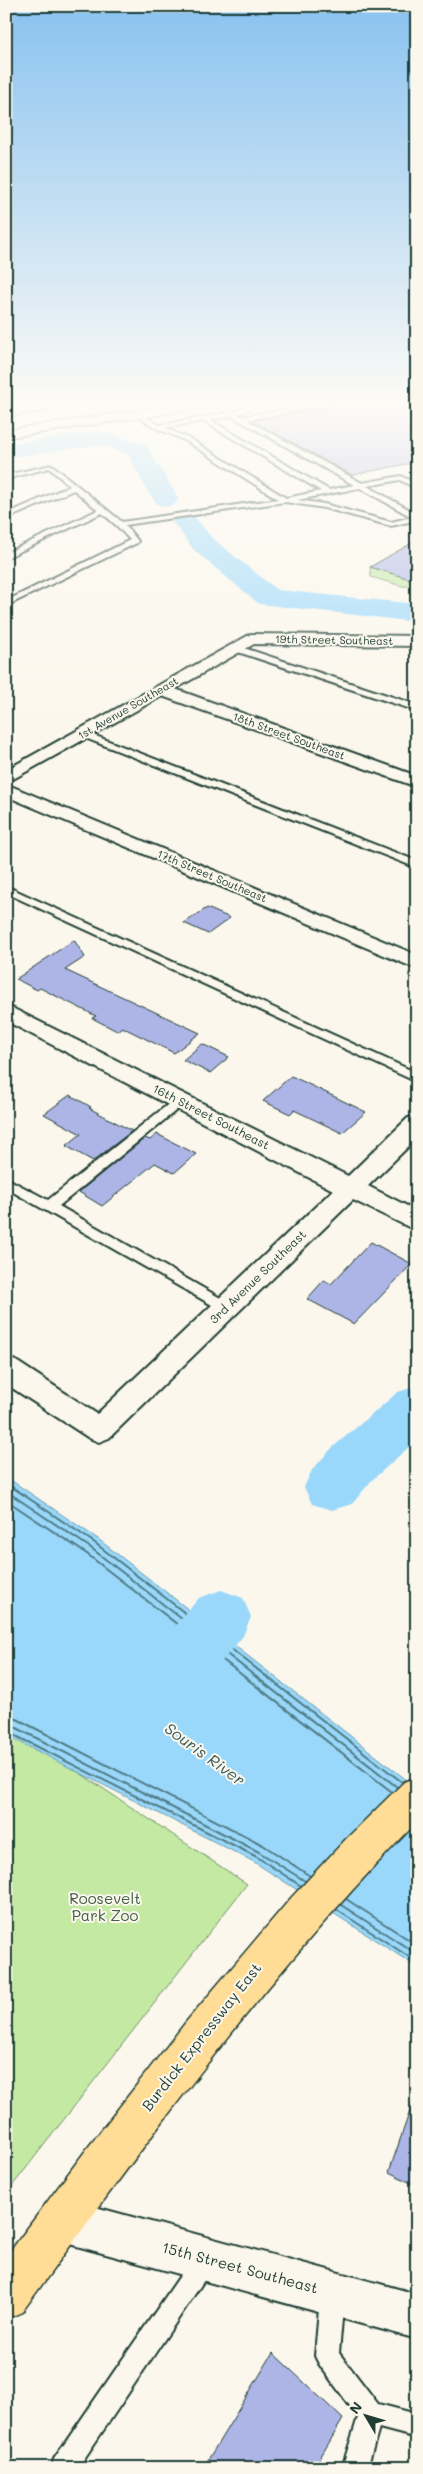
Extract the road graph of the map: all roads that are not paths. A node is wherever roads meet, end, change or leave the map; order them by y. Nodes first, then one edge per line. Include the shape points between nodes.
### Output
1 (90, 516) edge
2 (111, 516) edge
3 (172, 516) edge
4 (363, 516) edge
5 (417, 518) edge
6 (120, 524) junction
7 (6, 556) edge
8 (6, 604) edge
9 (251, 639) joint
10 (417, 641) edge
11 (235, 648) junction
12 (161, 690) junction
13 (417, 708) edge
14 (83, 734) junction
15 (6, 778) edge
16 (417, 782) edge
17 (6, 789) edge
18 (417, 865) edge
19 (6, 889) edge
20 (417, 963) edge
21 (6, 1012) edge
22 (417, 1078) edge
23 (180, 1101) junction
24 (417, 1124) edge
25 (6, 1182) edge
26 (349, 1189) junction
27 (50, 1207) junction
28 (417, 1222) edge
29 (226, 1308) junction
30 (6, 1369) edge
31 (417, 1796) edge
32 (62, 2220) junction
33 (205, 2259) junction
34 (332, 2294) junction
35 (6, 2296) edge
36 (417, 2317) edge
37 (371, 2414) junction
38 (417, 2426) edge
39 (63, 2468) edge
40 (354, 2468) edge

1 - 7 lane
2 - 6 lane
3 - 6 lane
4 - 5 lane via 391,524
6 - 8 lane via 134,541
9 - 10 street, 19th Street Southeast
9 - 11 street, 1st Avenue Southeast
11 - 12 street, 1st Avenue Southeast
11 - 13 lane
12 - 14 street, 1st Avenue Southeast
12 - 16 street, 18th Street Southeast
14 - 15 street, 1st Avenue Southeast
14 - 18 lane
17 - 20 street, 17th Street Southeast
19 - 22 lane
21 - 23 street, 16th Street Southeast
23 - 26 street, 16th Street Southeast
23 - 27 lane
24 - 26 street, 3rd Avenue Southeast
25 - 27 lane
26 - 28 street, 16th Street Southeast
26 - 29 street, 3rd Avenue Southeast
27 - 29 lane
29 - 30 street, 3rd Avenue Southeast via 99,1430
31 - 32 main road, Burdick Expressway East via 306,1908 232,1997
32 - 33 street, 15th Street Southeast
32 - 35 main road, Burdick Expressway East
33 - 34 street, 15th Street Southeast
33 - 39 lane
34 - 36 street, 15th Street Southeast
34 - 37 lane via 327,2356
37 - 38 lane
37 - 40 lane

